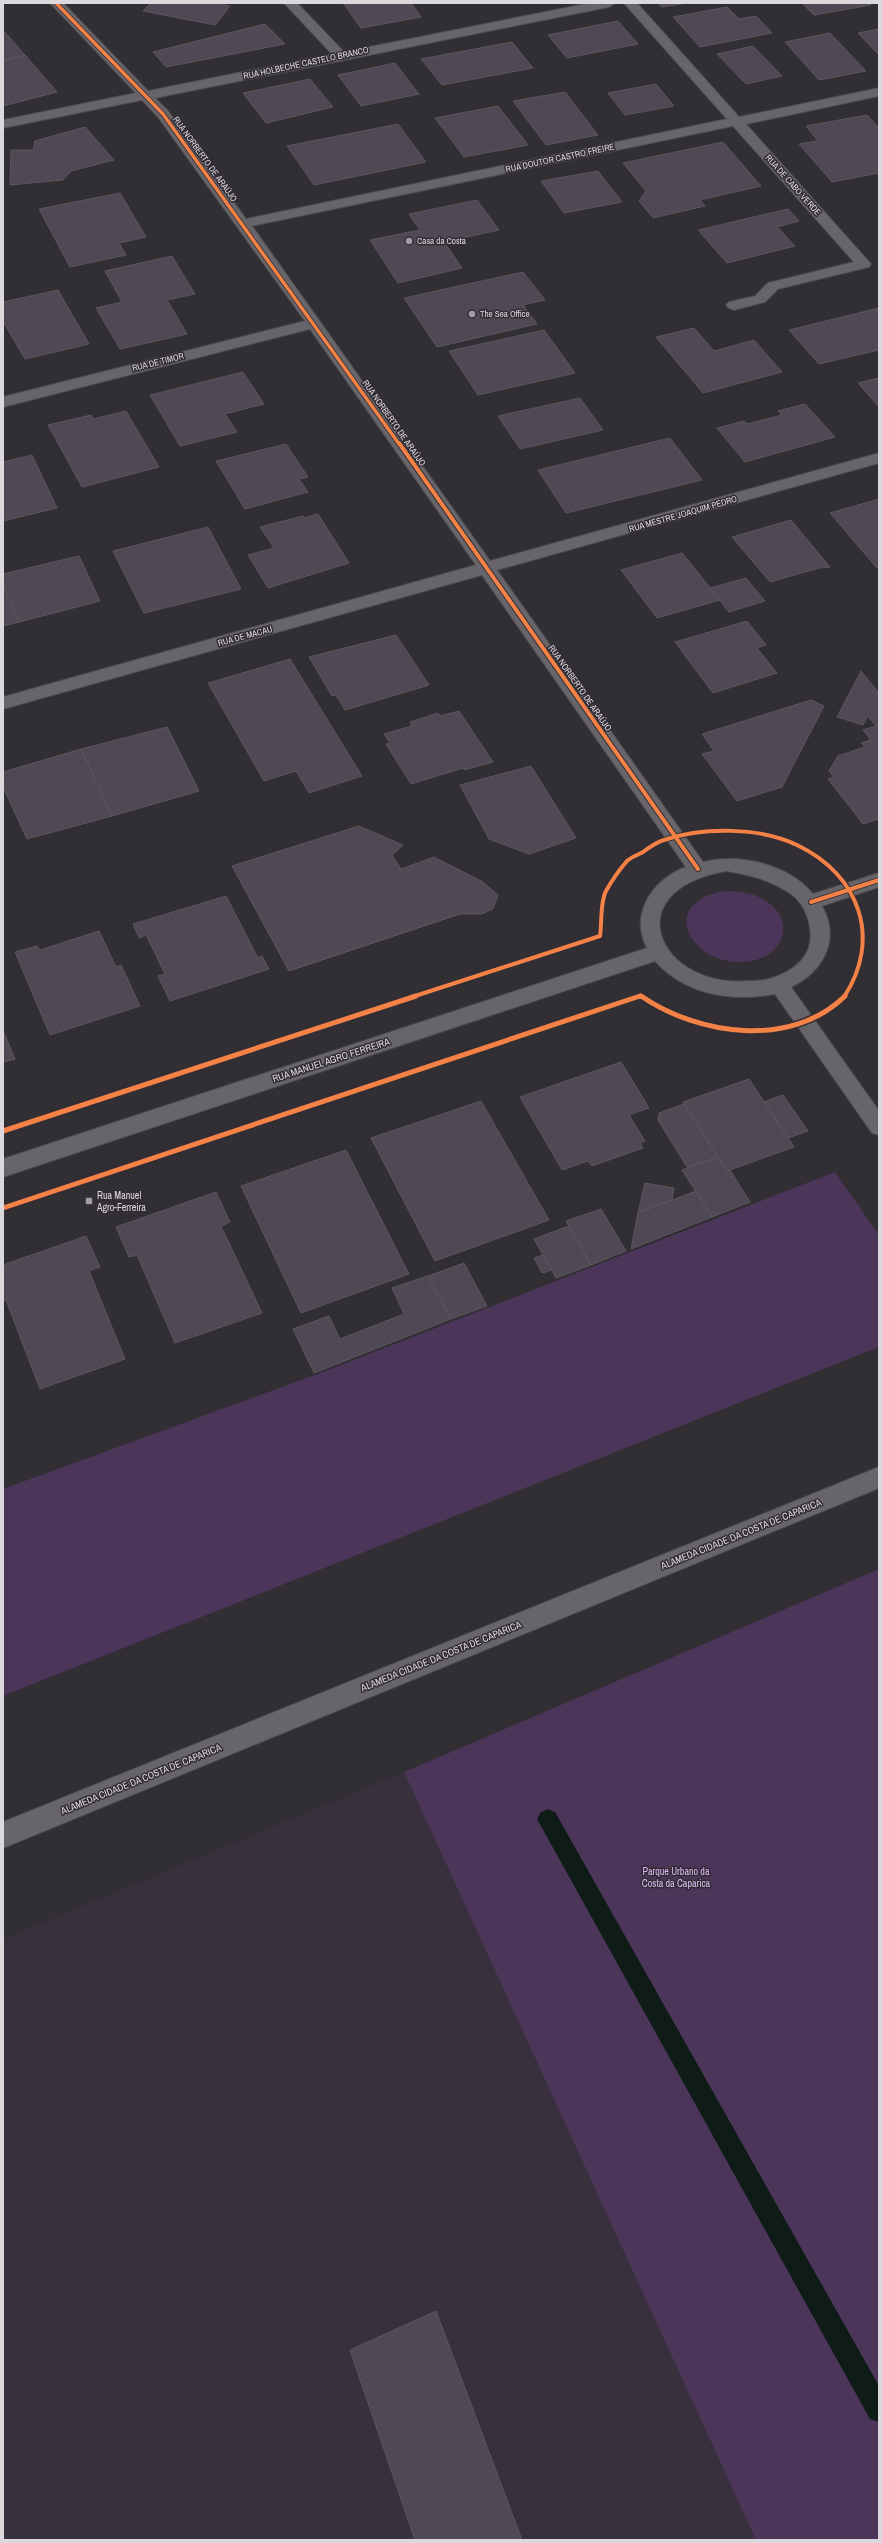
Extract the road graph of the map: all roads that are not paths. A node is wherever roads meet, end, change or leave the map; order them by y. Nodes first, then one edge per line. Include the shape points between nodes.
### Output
1 (56, 3) edge
2 (290, 3) edge
3 (609, 3) edge
4 (630, 3) edge
5 (340, 55) junction
6 (879, 92) edge
7 (146, 96) junction
8 (735, 122) junction
9 (3, 124) edge
10 (242, 224) junction
11 (734, 305) dead end
12 (314, 323) junction
13 (3, 402) edge
14 (879, 458) edge
15 (487, 569) junction
16 (3, 703) edge
17 (698, 870) junction
18 (879, 880) edge
19 (812, 902) junction
20 (659, 952) junction
21 (779, 985) junction
22 (879, 1127) edge
23 (3, 1168) edge
24 (879, 1477) edge
25 (3, 1835) edge

1 - 7 street, RUA NORBERTO DE ARAÚJO
2 - 5 street
3 - 5 street, RUA HOLBECHE CASTELO BRANCO
4 - 8 street, RUA DE CABO VERDE
5 - 7 street, RUA HOLBECHE CASTELO BRANCO
6 - 8 street, RUA DOUTOR CASTRO FREIRE
7 - 9 street, RUA HOLBECHE CASTELO BRANCO
7 - 10 street, RUA NORBERTO DE ARAÚJO via 163,114
8 - 10 street, RUA DOUTOR CASTRO FREIRE
8 - 11 street, RUA DE CABO VERDE via 864,264 773,286 760,299
10 - 12 street, RUA NORBERTO DE ARAÚJO
12 - 13 street, RUA DE TIMOR
12 - 15 street, RUA NORBERTO DE ARAÚJO
14 - 15 street, RUA MESTRE JOAQUIM PEDRO
15 - 16 street, RUA DE MACAU
15 - 17 street, RUA NORBERTO DE ARAÚJO
17 - 19 street via 726,864 766,871 785,878
17 - 20 street via 673,881 660,893 652,906 649,921 651,936
18 - 19 street
19 - 21 street via 822,932 820,947 812,961 800,973
20 - 21 street via 669,965 703,985 745,991
20 - 23 street, RUA MANUEL AGRO FERREIRA
21 - 22 street
24 - 25 street, ALAMEDA CIDADE DA COSTA DE CAPARICA

